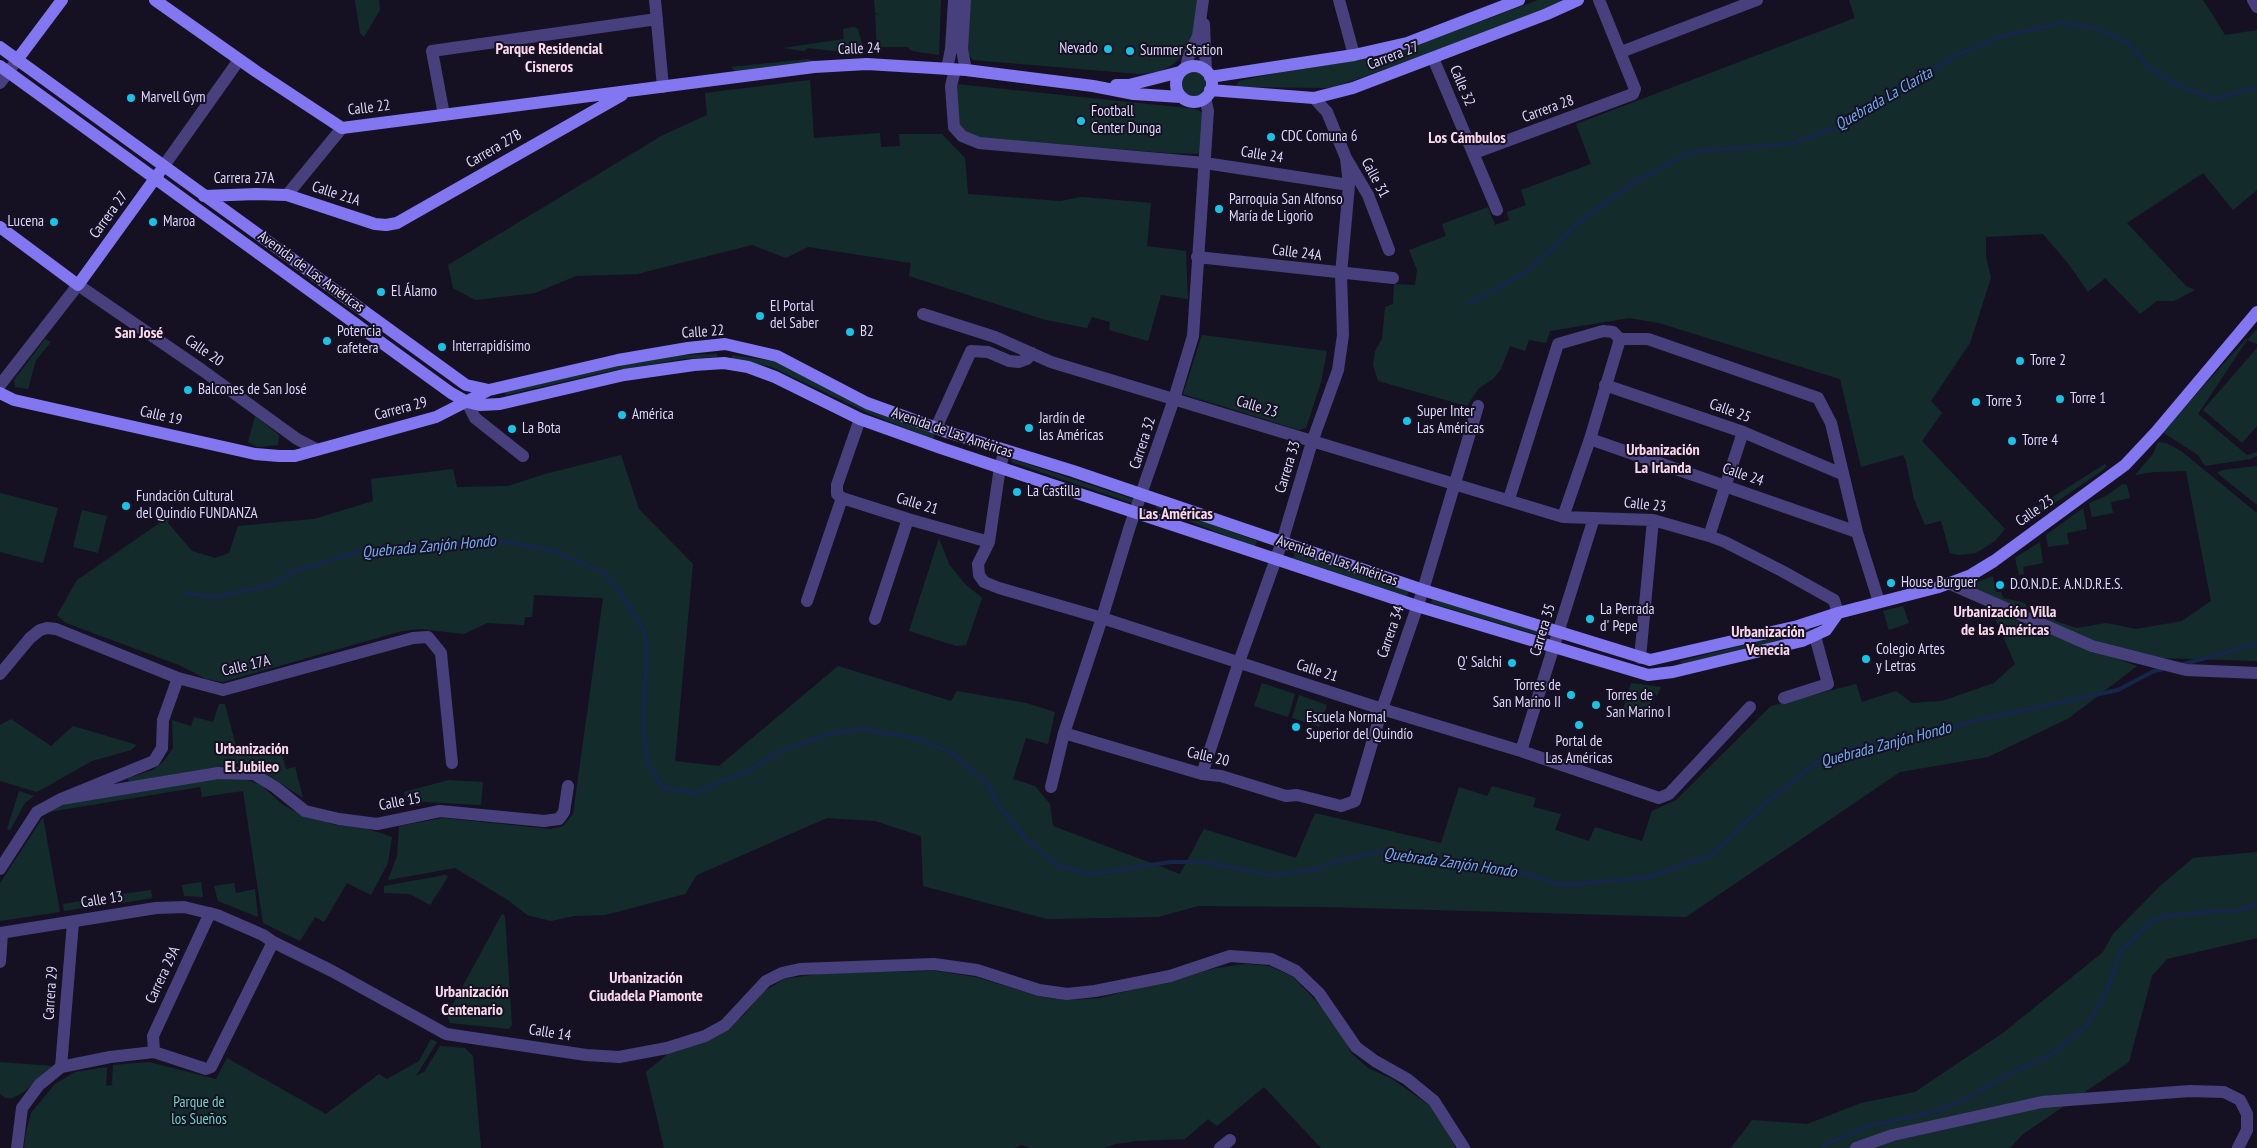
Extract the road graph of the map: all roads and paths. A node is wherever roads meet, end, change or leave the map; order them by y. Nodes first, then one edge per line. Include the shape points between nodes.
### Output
1 (62, 0) edge
2 (155, 0) edge
3 (655, 0) edge
4 (954, 0) edge
5 (965, 0) edge
6 (1203, 0) edge
7 (1339, 0) edge
8 (1519, 0) edge
9 (1578, 0) edge
10 (1599, 0) edge
11 (1758, 0) edge
12 (2253, 0) edge
13 (1730, 5) edge
14 (2257, 7) edge
15 (1202, 15) junction
16 (657, 19) junction
17 (0, 47) edge
18 (1621, 52) junction
19 (1354, 55) junction
20 (1433, 58) junction
21 (17, 60) junction
22 (239, 60) junction
23 (4, 69) edge
24 (956, 70) junction
25 (1183, 70) junction
26 (1208, 74) junction
27 (0, 84) edge
28 (1093, 86) junction
29 (663, 87) junction
30 (626, 93) junction
31 (1208, 94) junction
32 (1181, 97) junction
33 (1314, 98) junction
34 (444, 115) junction
35 (342, 128) junction
36 (1474, 153) junction
37 (1346, 158) junction
38 (1205, 163) junction
39 (163, 167) junction
40 (154, 179) junction
41 (1349, 186) junction
42 (287, 195) junction
43 (204, 196) junction
44 (1497, 210) dead end
45 (375, 224) joint
46 (0, 227) edge
47 (1389, 250) dead end
48 (1197, 258) junction
49 (1341, 274) junction
50 (1393, 278) dead end
51 (78, 285) junction
52 (2257, 312) edge
53 (923, 314) dead end
54 (1620, 339) junction
55 (725, 344) junction
56 (1032, 353) junction
57 (724, 364) junction
58 (0, 385) edge
59 (1605, 385) junction
60 (489, 390) junction
61 (0, 393) edge
62 (1174, 399) junction
63 (467, 402) junction
64 (1478, 406) dead end
65 (860, 419) junction
66 (942, 430) junction
67 (1743, 432) junction
68 (1590, 439) junction
69 (1312, 442) junction
70 (942, 448) junction
71 (316, 449) junction
72 (1005, 450) junction
73 (523, 456) dead end
74 (1000, 466) junction
75 (1842, 474) junction
76 (1455, 485) junction
77 (1725, 486) junction
78 (1142, 494) junction
79 (840, 496) junction
80 (1510, 499) junction
81 (1135, 511) junction
82 (1563, 516) junction
83 (1594, 518) junction
84 (908, 519) junction
85 (1653, 520) junction
86 (1857, 532) junction
87 (1709, 536) junction
88 (988, 542) junction
89 (1282, 542) junction
90 (1276, 557) junction
91 (1948, 583) junction
92 (1424, 590) junction
93 (808, 601) dead end
94 (1879, 602) junction
95 (1417, 606) junction
96 (1838, 613) junction
97 (1102, 618) junction
98 (875, 619) dead end
99 (1560, 633) junction
100 (1815, 636) junction
101 (1555, 648) junction
102 (1668, 657) junction
103 (1640, 658) junction
104 (1239, 662) junction
105 (1673, 672) junction
106 (2257, 673) edge
107 (0, 674) edge
108 (178, 678) junction
109 (1784, 698) dead end
110 (1750, 707) dead end
111 (1382, 709) junction
112 (1064, 733) junction
113 (1521, 751) junction
114 (452, 764) dead end
115 (1202, 774) junction
116 (568, 786) dead end
117 (1050, 787) dead end
118 (61, 799) junction
119 (1346, 805) joint
120 (6, 850) edge
121 (0, 869) edge
122 (210, 914) junction
123 (73, 922) junction
124 (1, 933) edge
125 (274, 942) junction
126 (0, 962) edge
127 (154, 1052) junction
128 (62, 1067) junction
129 (17, 1148) edge
130 (1464, 1148) edge
131 (1856, 1148) edge
132 (2238, 1148) edge

1 - 21 main road
2 - 22 main road, Calle 22
3 - 16 street
4 - 24 street via 951,49
5 - 24 street via 962,50
6 - 15 street
7 - 19 street
8 - 19 main road, Carrera 27 via 1407,43
9 - 20 main road, Carrera 27
10 - 18 street
11 - 13 street
12 - 14 street
13 - 18 street
15 - 25 street via 1198,36
15 - 26 street
16 - 29 street
16 - 34 street via 432,51
17 - 21 main road, Avenida de Las Américas
18 - 36 street, Carrera 28 via 1635,89 1633,94
19 - 26 main road, Carrera 27
20 - 33 main road, Carrera 27 via 1353,88
20 - 36 street, Calle 32
21 - 23 street
21 - 39 main road, Avenida de Las Américas
22 - 35 main road, Calle 22
22 - 39 street, Carrera 27
23 - 27 street
23 - 40 main road, Avenida de Las Américas
24 - 28 main road, Calle 24
24 - 29 main road, Calle 24 via 888,64 844,65
24 - 38 street, Calle 24 via 951,86 954,127 962,136 978,143
25 - 26 main road via 1200,67
25 - 28 main road via 1129,85
25 - 32 main road via 1175,84
26 - 31 main road
28 - 32 main road via 1134,94
29 - 30 main road, Calle 24
30 - 34 main road, Calle 22
30 - 45 main road, Carrera 27B via 397,223
31 - 32 main road via 1194,102
31 - 33 main road, Carrera 27
31 - 38 street, Carrera 32
33 - 37 street, Calle 31 via 1327,112
34 - 35 main road, Calle 22
35 - 42 street, Carrera 27A
36 - 44 street, Calle 32
37 - 41 street, Carrera 33
37 - 47 street, Calle 31 via 1368,195
38 - 41 street, Calle 24
38 - 48 street, Carrera 32
39 - 40 main road, Carrera 27
39 - 43 main road, Avenida de Las Américas
40 - 51 main road, Carrera 27
40 - 63 main road, Avenida de Las Américas
41 - 49 street, Carrera 33
42 - 43 main road, Carrera 27A
42 - 45 main road, Calle 21A
43 - 60 main road, Avenida de Las Américas via 466,385
46 - 51 main road, Calle 20
48 - 49 street, Calle 24A
48 - 62 street, Carrera 32 via 1193,336
49 - 50 street, Calle 24A
49 - 69 street, Carrera 33 via 1343,335 1338,370
51 - 58 street, Carrera 27
51 - 71 street, Calle 20 via 297,439
52 - 91 main road, Calle 23 via 2125,465 1994,561 1971,575
53 - 56 street, Calle 23 via 995,337
54 - 59 street
54 - 75 street via 1648,339 1818,398 1831,424
54 - 80 street via 1613,332 1603,331 1558,344
55 - 57 main road
55 - 60 main road, Calle 22 via 618,360
55 - 66 main road, Calle 22 via 777,356 867,403
56 - 62 street, Calle 23 via 1051,362
56 - 66 street via 1027,360 1019,362 988,352 971,351
57 - 63 main road, Avenida de Las Américas via 624,375 494,405
57 - 65 main road, Avenida de Las Américas via 759,369
59 - 67 street, Calle 25
59 - 68 street
60 - 63 main road, Carrera 29
61 - 71 main road, Calle 19 via 14,400 255,454 295,456
62 - 69 street, Calle 23
62 - 78 street, Carrera 32
63 - 71 main road, Carrera 29 via 436,417
63 - 73 street via 475,418
64 - 76 street, Carrera 34
65 - 70 main road, Avenida de Las Américas
65 - 79 street via 836,485
66 - 70 street
66 - 72 main road, Avenida de Las Américas
67 - 75 street, Calle 25
67 - 77 street
68 - 77 street, Calle 24
68 - 82 street
69 - 76 street, Calle 23
69 - 89 street, Carrera 33
70 - 74 main road, Avenida de Las Américas
72 - 74 street
72 - 78 main road, Avenida de Las Américas
74 - 81 main road, Avenida de Las Américas
74 - 88 street
75 - 86 street
76 - 80 street, Calle 23
76 - 92 street, Carrera 34
77 - 86 street, Calle 24
77 - 87 street
78 - 81 street, Carrera 32
78 - 89 main road, Avenida de Las Américas
79 - 84 street, Calle 21
79 - 93 street
80 - 82 street, Calle 23
81 - 90 main road, Avenida de Las Américas
81 - 97 street, Carrera 32
82 - 83 street, Calle 23
83 - 85 street, Calle 23
83 - 99 street, Carrera 35
84 - 88 street, Calle 21
84 - 98 street
85 - 87 street, Calle 23
85 - 103 street
86 - 94 street
87 - 96 street, Calle 23 via 1834,600
88 - 97 street, Calle 21 via 978,564 979,575 984,582
89 - 90 street, Carrera 33
89 - 92 main road, Avenida de Las Américas
90 - 95 main road, Avenida de Las Américas
90 - 104 street, Carrera 33
91 - 94 main road, Calle 23
91 - 106 street via 2092,646 2186,670
92 - 95 street, Carrera 34
92 - 99 main road, Avenida de Las Américas
94 - 96 main road, Calle 23
95 - 101 main road, Avenida de Las Américas
95 - 111 street, Carrera 34
96 - 100 main road, Avenida de Las Américas via 1826,630
96 - 102 main road, Avenida de Las Américas via 1798,626
97 - 104 street, Calle 21
97 - 112 street, Carrera 32
99 - 101 street, Carrera 35
99 - 103 main road, Avenida de Las Américas
100 - 105 main road, Avenida de Las Américas
100 - 109 street via 1828,684
101 - 105 main road, Avenida de Las Américas via 1635,673
101 - 113 street, Carrera 35
102 - 103 main road, Avenida de Las Américas
102 - 105 main road
104 - 111 street, Calle 21
104 - 115 street, Carrera 33
107 - 108 street, Calle 17A via 30,638 47,628
108 - 114 street, Calle 17A via 223,690 413,638 428,637 441,653
108 - 118 street via 163,720 162,748 154,761
110 - 113 street, Calle 21 via 1669,794 1658,798
111 - 113 street, Calle 21
111 - 119 street, Carrera 34 via 1355,801
112 - 115 street, Calle 20
112 - 117 street, Carrera 32
115 - 119 street, Calle 20 via 1221,776 1286,796 1297,795 1336,806
116 - 118 street, Calle 15 via 564,812 558,819 544,822 440,811 377,824 339,819 305,811 254,774 218,773
118 - 120 street via 37,812
120 - 121 street
122 - 123 street, Calle 13 via 184,907 166,907
122 - 125 street, Calle 14
122 - 127 street, Carrera 29A via 153,1036
123 - 124 street, Calle 13
123 - 128 street, Carrera 29
124 - 126 street
125 - 127 street via 211,1067 206,1069
125 - 130 street, Calle 14 via 446,1034 586,1056 619,1057 667,1048 705,1036 725,1025 760,987 782,973 800,969 934,964 977,970 1039,990 1067,994 1162,978 1230,956 1271,959 1296,971 1319,993 1356,1047 1407,1079 1434,1101
127 - 128 street
128 - 129 street via 39,1085 22,1108
131 - 132 street via 1893,1134 2042,1102 2190,1091 2224,1092 2240,1100 2247,1114 2247,1130

